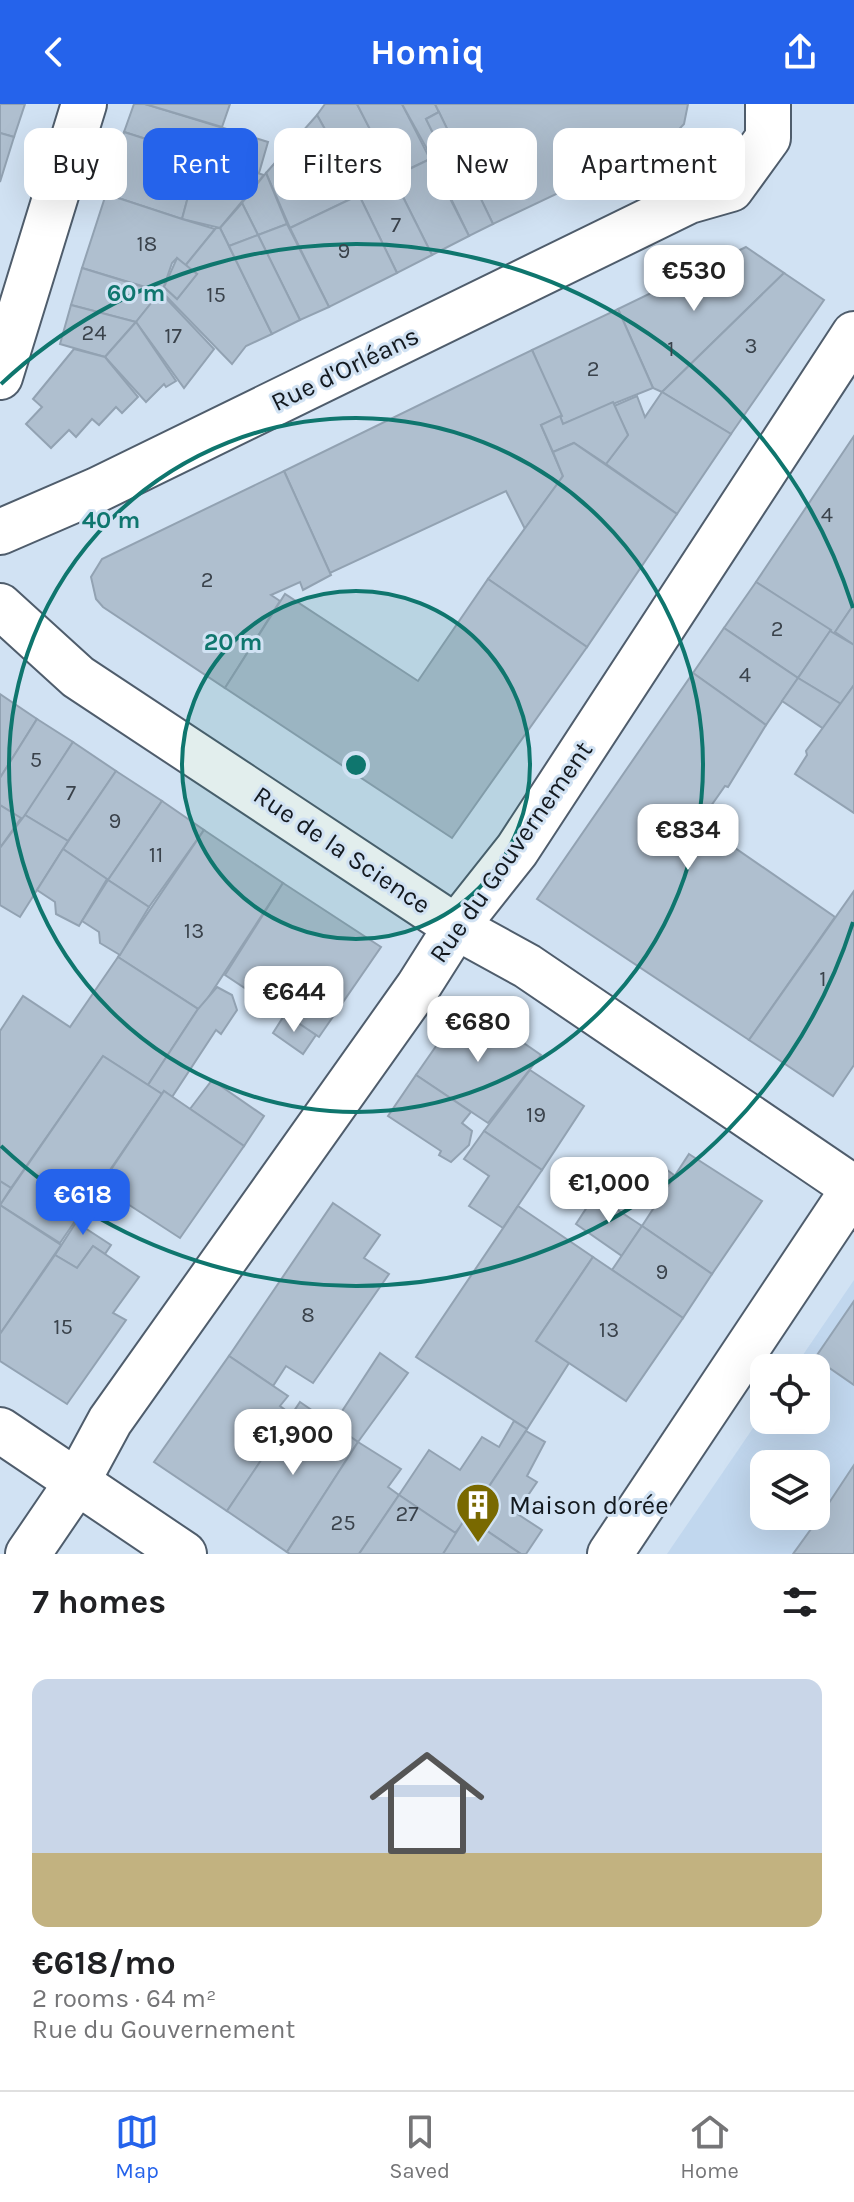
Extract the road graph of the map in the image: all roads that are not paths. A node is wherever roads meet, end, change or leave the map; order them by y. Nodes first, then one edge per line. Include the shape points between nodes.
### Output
1 (84, 104) edge
2 (768, 121) edge
3 (854, 334) edge
4 (0, 377) edge
5 (0, 532) edge
6 (0, 606) edge
7 (456, 927) junction
8 (854, 1188) edge
9 (0, 1430) edge
10 (77, 1482) junction
11 (28, 1554) edge
12 (184, 1554) edge
13 (610, 1554) edge

1 - 4 street
2 - 5 street, Rue d'Orléans via 731,189 689,201 97,490
3 - 7 street, Rue du Gouvernement via 517,850
6 - 7 street, Rue de la Science via 78,677
7 - 8 street, Rue de la Science via 527,966
7 - 10 street, Rue du Gouvernement via 110,1421
8 - 13 street
9 - 10 street
10 - 11 street, Rue du Gouvernement
10 - 12 street

